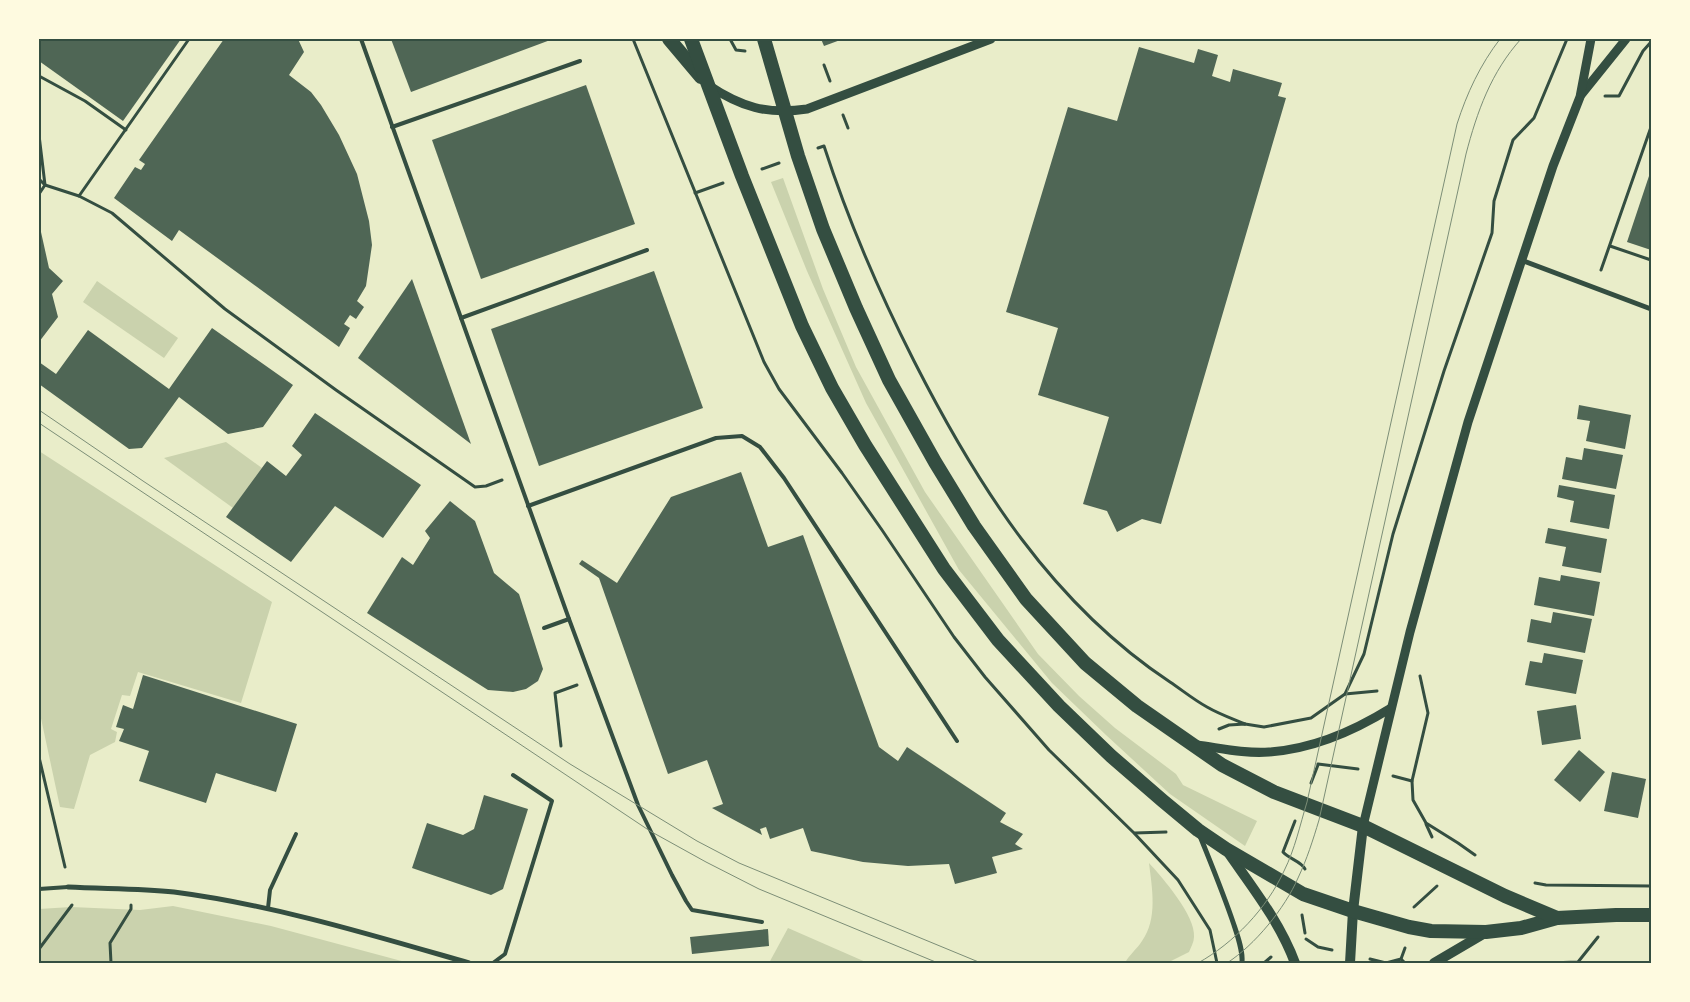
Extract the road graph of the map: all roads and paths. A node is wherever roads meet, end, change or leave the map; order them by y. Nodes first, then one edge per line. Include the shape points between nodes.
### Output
1 (189, 39) edge
2 (361, 39) edge
3 (669, 39) edge
4 (691, 39) edge
5 (730, 39) edge
6 (764, 39) edge
7 (991, 39) edge
8 (1567, 39) edge
9 (1591, 39) edge
10 (1626, 39) edge
11 (1651, 42) edge
12 (747, 51) dead end
13 (580, 61) dead end
14 (39, 76) edge
15 (708, 85) junction
16 (1580, 96) junction
17 (1619, 96) dead end
18 (786, 112) junction
19 (1651, 127) edge
20 (392, 128) junction
21 (126, 130) junction
22 (39, 136) edge
23 (824, 146) dead end
24 (39, 179) edge
25 (45, 185) junction
26 (39, 194) edge
27 (80, 196) junction
28 (1610, 246) junction
29 (647, 250) dead end
30 (1521, 260) junction
31 (1651, 260) edge
32 (1601, 270) dead end
33 (1651, 309) edge
34 (461, 318) junction
35 (517, 475) junction
36 (528, 506) junction
37 (569, 620) junction
38 (544, 628) dead end
39 (592, 680) junction
40 (1396, 690) junction
41 (1345, 694) junction
42 (1391, 708) junction
43 (1428, 713) dead end
44 (957, 741) dead end
45 (1189, 743) junction
46 (561, 746) dead end
47 (1316, 756) dead end
48 (39, 757) edge
49 (1318, 765) junction
50 (1342, 766) dead end
51 (513, 775) dead end
52 (1314, 775) dead end
53 (1363, 826) junction
54 (1198, 830) junction
55 (1291, 832) dead end
56 (1134, 833) dead end
57 (296, 834) dead end
58 (1226, 849) junction
59 (1481, 860) dead end
60 (65, 868) dead end
61 (1306, 871) dead end
62 (1529, 881) dead end
63 (1440, 884) dead end
64 (1651, 886) edge
65 (68, 887) joint
66 (39, 889) edge
67 (73, 904) dead end
68 (121, 905) dead end
69 (268, 908) junction
70 (1410, 910) dead end
71 (1353, 912) junction
72 (1302, 915) dead end
73 (1651, 916) edge
74 (1557, 918) junction
75 (762, 922) dead end
76 (1486, 932) junction
77 (1407, 944) dead end
78 (1318, 947) dead end
79 (39, 950) edge
80 (1401, 959) junction
81 (1578, 962) edge
82 (111, 963) edge
83 (469, 963) edge
84 (493, 963) edge
85 (1217, 963) edge
86 (1242, 963) edge
87 (1295, 963) edge
88 (1350, 963) edge
89 (1386, 963) edge
90 (1405, 963) edge
91 (1434, 963) edge
92 (1548, 963) edge

1 - 21 path
2 - 20 lane
3 - 15 highway
4 - 15 highway
5 - 12 path via 736,50
6 - 18 highway
7 - 18 street via 807,109
8 - 41 path via 1534,118 1513,140 1494,201 1492,233 1396,525 1364,654
9 - 16 street
10 - 16 street
11 - 17 path
13 - 20 lane
14 - 21 path via 85,101
15 - 18 street via 729,99 761,110
15 - 54 highway via 802,326 832,388 944,570 998,640 1059,706 1118,762
16 - 30 street
18 - 45 highway via 823,229 856,308 889,380 974,526 1026,599 1086,663
19 - 28 path
20 - 34 lane
21 - 27 path
22 - 25 path
23 - 41 path via 864,252 901,336 940,411 975,472 1055,583 1098,627 1149,669 1206,707 1245,724 1264,727 1311,718
24 - 25 path
25 - 26 path
25 - 27 path
27 - 35 path via 112,213 225,309 475,487
28 - 31 path
28 - 32 path
29 - 34 lane
30 - 33 street
30 - 40 street via 1468,422
34 - 35 lane
35 - 36 lane
36 - 37 lane
36 - 44 lane via 716,438 742,436 760,447 784,478
37 - 38 lane
37 - 39 lane
39 - 46 path via 555,693
39 - 75 lane via 638,805 692,910
40 - 41 path
40 - 42 street
42 - 45 street via 1341,735 1315,744 1269,752 1240,752
42 - 53 street
43 - 59 path via 1412,781 1413,800 1426,824
45 - 53 highway via 1222,765 1274,792
47 - 49 path
48 - 60 path
49 - 50 path
49 - 52 path
51 - 84 lane via 552,801 505,954
53 - 71 main road
53 - 74 highway
54 - 58 highway
54 - 86 street via 1230,912
55 - 61 path via 1283,852 1303,865
56 - 85 path via 1178,880 1210,930
57 - 69 lane via 270,890
58 - 71 highway via 1303,894
58 - 87 main road via 1275,922
62 - 64 path via 1546,886
63 - 70 path
65 - 66 lane
65 - 69 street via 173,892
67 - 79 path
68 - 82 path via 131,906 131,910 110,943
69 - 83 street
71 - 76 highway via 1431,931
71 - 88 main road
72 - 78 path via 1306,938
73 - 74 highway
74 - 76 highway via 1521,928
76 - 91 main road
77 - 80 path
80 - 89 path
80 - 90 path
81 - 92 path

